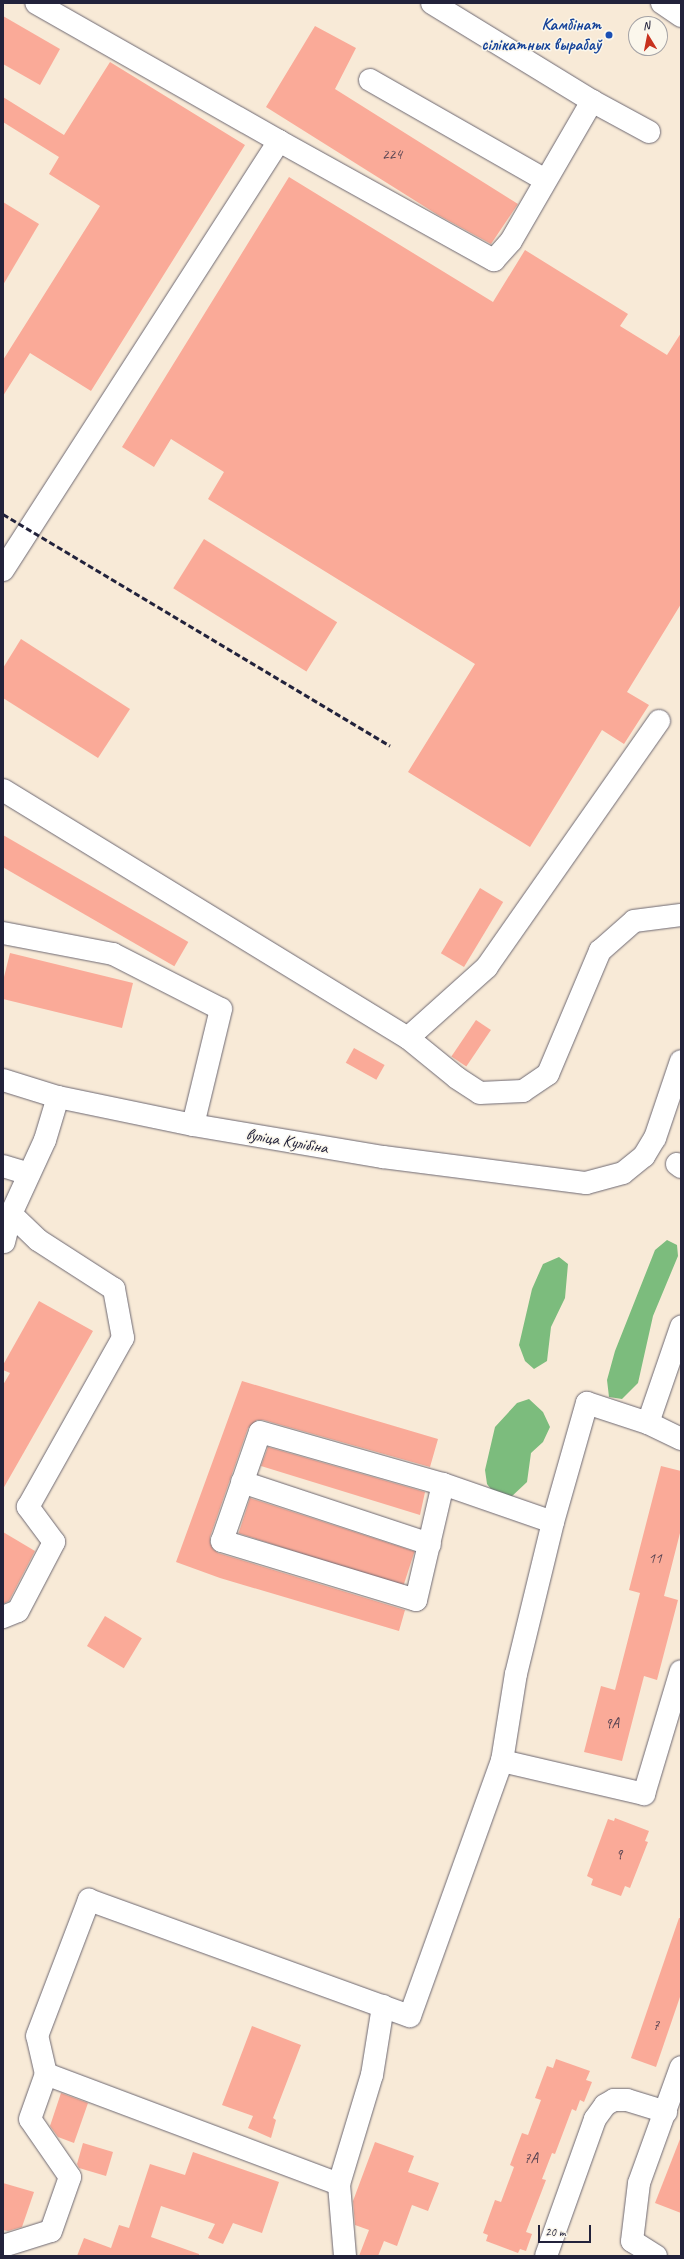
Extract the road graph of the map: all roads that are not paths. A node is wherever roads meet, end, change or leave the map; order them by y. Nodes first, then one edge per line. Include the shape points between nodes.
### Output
1 (36, 3) edge
2 (432, 3) edge
3 (662, 3) edge
4 (681, 16) edge
5 (370, 80) dead end
6 (592, 101) junction
7 (649, 132) dead end
8 (279, 141) junction
9 (545, 180) junction
10 (3, 570) edge
11 (659, 721) dead end
12 (3, 790) edge
13 (681, 915) edge
14 (3, 933) edge
15 (408, 1038) junction
16 (681, 1061) edge
17 (3, 1080) edge
18 (58, 1097) junction
19 (193, 1125) junction
20 (3, 1166) edge
21 (29, 1174) junction
22 (11, 1214) junction
23 (4, 1242) dead end
24 (681, 1328) edge
25 (648, 1423) junction
26 (681, 1438) edge
27 (242, 1482) junction
28 (443, 1484) junction
29 (553, 1522) junction
30 (430, 1544) junction
31 (3, 1617) edge
32 (681, 1671) edge
33 (502, 1761) junction
34 (382, 2006) junction
35 (681, 2067) edge
36 (46, 2074) junction
37 (666, 2112) junction
38 (339, 2184) junction
39 (3, 2246) edge
40 (345, 2256) edge
41 (546, 2256) edge
42 (656, 2256) edge

1 - 8 main road
2 - 6 main road
3 - 4 main road
5 - 9 main road
6 - 7 main road
6 - 9 main road
8 - 9 main road via 494,260 511,241
8 - 10 main road
11 - 15 main road via 487,967
12 - 15 main road
13 - 15 main road via 634,920 600,951 548,1074 523,1091 480,1093 457,1078
14 - 19 main road via 113,954 221,1009
16 - 19 main road, вуліца Кулібіна via 655,1138 644,1156 623,1173 586,1183 383,1157
17 - 18 main road, вуліца Кулібіна
18 - 19 main road, вуліца Кулібіна
18 - 21 main road via 45,1140
20 - 21 main road
21 - 22 main road
22 - 23 main road
22 - 31 main road via 38,1240 114,1289 123,1338 28,1508 54,1542 18,1611
24 - 25 main road
25 - 26 main road
25 - 29 main road via 587,1403
27 - 28 main road via 260,1432
27 - 30 main road
27 - 30 main road via 222,1541 416,1600
28 - 29 main road
28 - 30 main road
29 - 33 main road via 516,1674
32 - 33 main road via 644,1794
33 - 34 main road via 410,2016
34 - 36 main road via 89,1900 37,2036
34 - 38 main road via 372,2075
35 - 37 main road
36 - 38 main road
36 - 39 main road via 30,2118 70,2177 51,2231
37 - 41 main road via 627,2100 614,2100 605,2105 595,2119
37 - 42 main road via 639,2183 632,2241
38 - 40 main road

